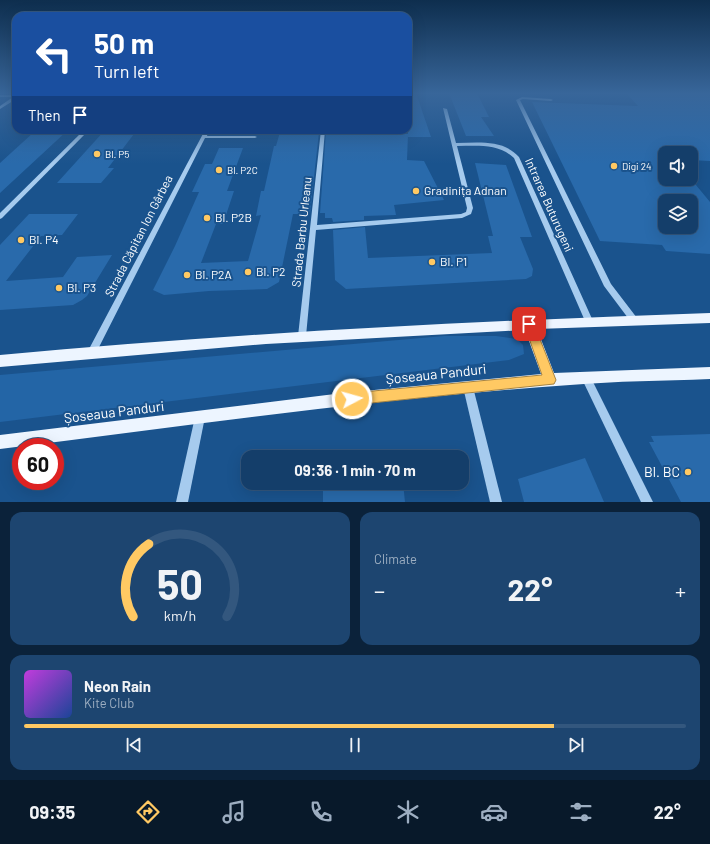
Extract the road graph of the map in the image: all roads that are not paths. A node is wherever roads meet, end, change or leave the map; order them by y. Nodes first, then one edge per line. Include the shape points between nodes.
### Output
1 (447, 116) edge
2 (526, 116) edge
3 (83, 134) edge
4 (205, 134) edge
5 (323, 134) edge
6 (203, 137) junction
7 (255, 137) dead end
8 (454, 144) junction
9 (0, 217) edge
10 (313, 228) junction
11 (710, 318) edge
12 (634, 320) junction
13 (589, 321) junction
14 (529, 324) junction
15 (302, 336) junction
16 (92, 352) junction
17 (0, 361) edge
18 (710, 373) edge
19 (586, 377) junction
20 (550, 380) junction
21 (468, 387) junction
22 (200, 417) junction
23 (0, 442) edge
24 (182, 502) edge
25 (496, 502) edge
26 (647, 502) edge

1 - 8 street
2 - 12 street via 608,286
3 - 9 street
4 - 6 street, Strada Căpitan Ion Gârbea
5 - 10 street, Strada Barbu Urleanu
6 - 7 street
6 - 16 street, Strada Căpitan Ion Gârbea
8 - 10 street via 470,208 469,213 462,216
8 - 13 street, Intrarea Buturugeni via 502,147 516,157
10 - 15 street, Strada Barbu Urleanu
11 - 12 main road
12 - 13 main road
13 - 14 main road
14 - 15 main road
14 - 20 main road
15 - 16 main road
16 - 17 main road
18 - 19 main road, Șoseaua Panduri
19 - 20 main road, Șoseaua Panduri
19 - 26 street
20 - 21 main road, Șoseaua Panduri
21 - 22 main road, Șoseaua Panduri
21 - 25 street
22 - 23 main road, Șoseaua Panduri
22 - 24 street

